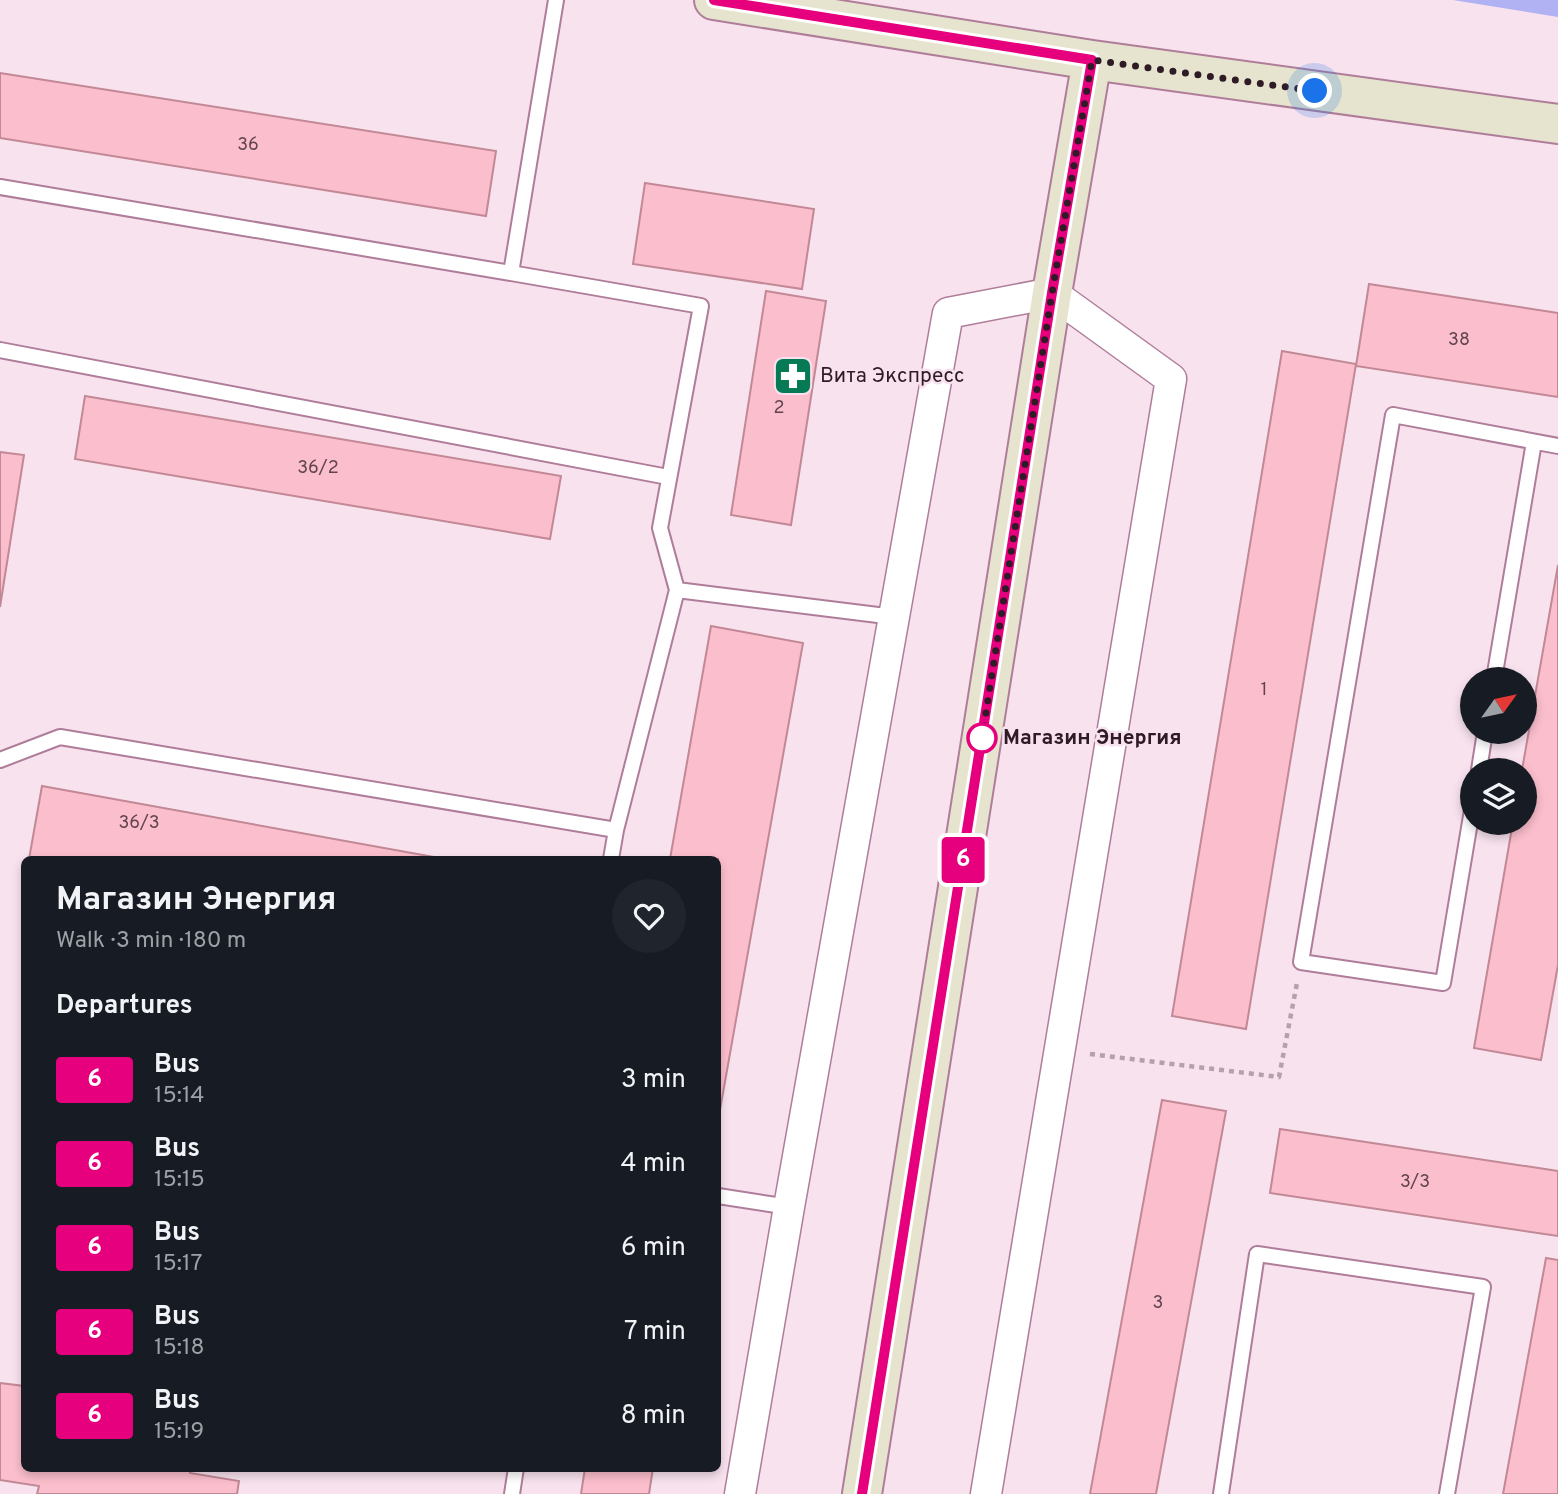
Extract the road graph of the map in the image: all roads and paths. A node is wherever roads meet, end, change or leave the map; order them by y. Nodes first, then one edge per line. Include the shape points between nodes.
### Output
1 (556, 0) edge
2 (714, 0) edge
3 (1092, 60) junction
4 (1558, 124) edge
5 (0, 187) edge
6 (510, 273) junction
7 (1052, 293) junction
8 (0, 350) edge
9 (1534, 442) junction
10 (1558, 446) edge
11 (668, 477) junction
12 (677, 590) junction
13 (894, 617) junction
14 (1496, 667) edge
15 (0, 760) edge
16 (616, 830) junction
17 (1468, 835) edge
18 (612, 856) edge
19 (1301, 962) junction
20 (1059, 1051) junction
21 (721, 1196) edge
22 (789, 1207) junction
23 (515, 1472) edge
24 (512, 1494) edge
25 (740, 1494) edge
26 (862, 1494) edge
27 (986, 1494) edge
28 (1221, 1494) edge
29 (1447, 1494) edge

1 - 6 lane
2 - 3 main road
3 - 4 main road
3 - 7 main road
5 - 6 lane
6 - 11 lane via 701,306
7 - 13 street via 948,313
7 - 20 street via 1171,379
7 - 26 main road
8 - 11 lane
9 - 10 lane
9 - 14 lane
9 - 19 lane via 1393,415
11 - 12 lane via 660,528
12 - 13 lane
12 - 16 lane
13 - 22 street
15 - 16 lane via 60,737
16 - 18 lane
17 - 19 lane via 1443,983
19 - 20 path via 1279,1077
20 - 27 street
21 - 22 lane
22 - 25 street
23 - 24 lane
28 - 29 lane via 1257,1254 1483,1287

